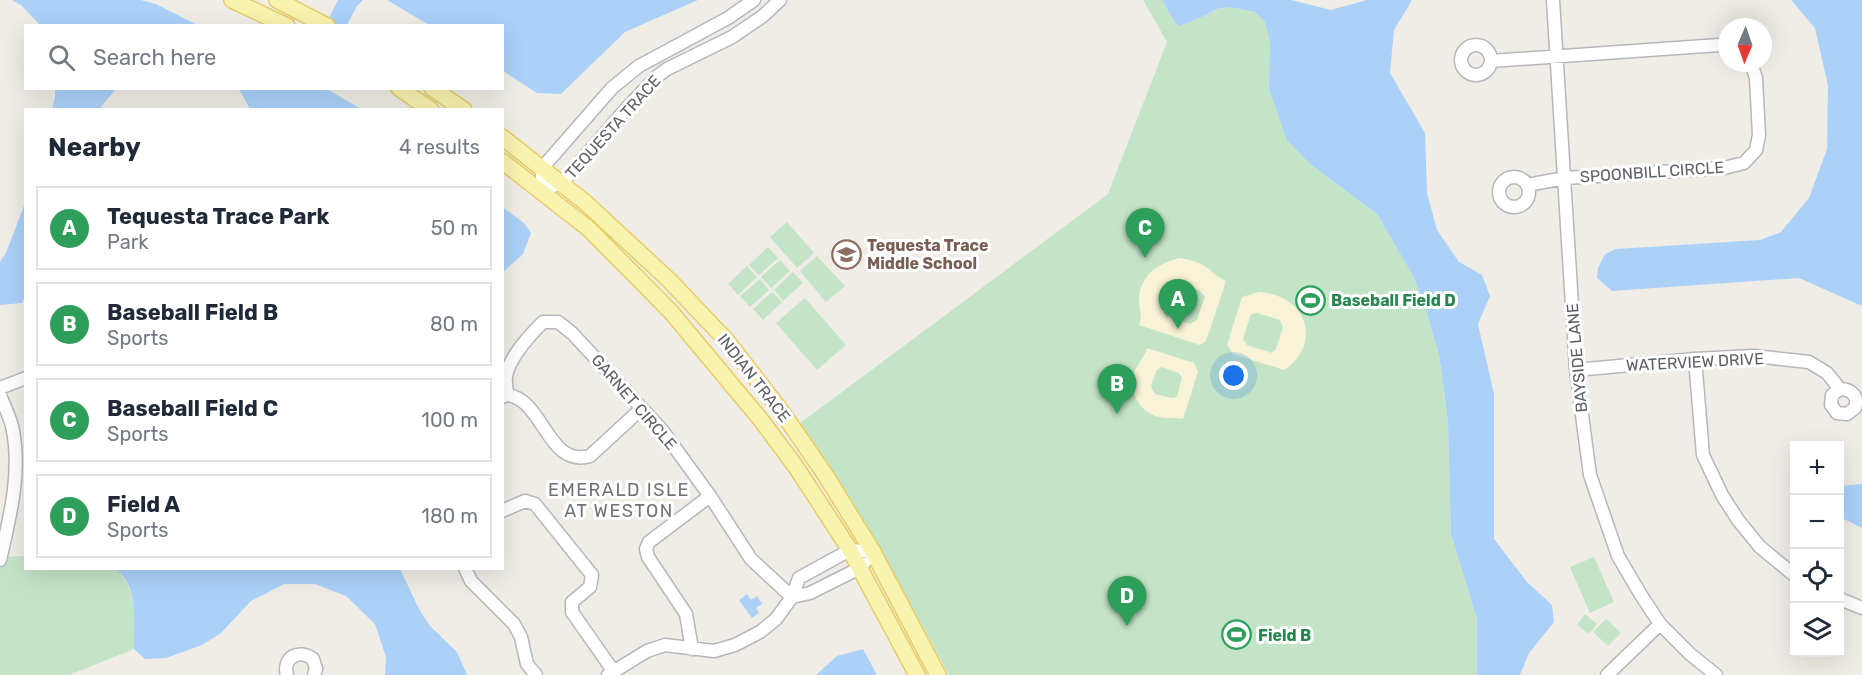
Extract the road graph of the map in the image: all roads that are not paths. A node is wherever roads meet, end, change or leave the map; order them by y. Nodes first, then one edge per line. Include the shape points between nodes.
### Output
1 (232, 0) edge
2 (278, 0) edge
3 (754, 0) edge
4 (780, 0) edge
5 (1552, 0) edge
6 (283, 24) edge
7 (324, 24) edge
8 (1718, 45) edge
9 (1557, 57) junction
10 (1491, 61) dead end
11 (1754, 72) edge
12 (402, 90) edge
13 (435, 90) edge
14 (428, 108) edge
15 (462, 108) edge
16 (504, 138) edge
17 (504, 162) edge
18 (543, 167) junction
19 (1565, 178) junction
20 (562, 183) junction
21 (1527, 185) dead end
22 (542, 190) junction
23 (1695, 359) junction
24 (1576, 370) junction
25 (24, 379) edge
26 (0, 388) edge
27 (1840, 389) dead end
28 (0, 395) edge
29 (505, 396) edge
30 (641, 409) junction
31 (710, 496) junction
32 (504, 510) edge
33 (850, 550) junction
34 (873, 552) junction
35 (0, 561) edge
36 (860, 568) junction
37 (815, 569) junction
38 (466, 570) edge
39 (1790, 572) edge
40 (825, 586) junction
41 (792, 597) junction
42 (1844, 601) edge
43 (1862, 608) edge
44 (1660, 624) junction
45 (692, 649) junction
46 (611, 673) edge
47 (287, 675) edge
48 (314, 675) edge
49 (536, 675) edge
50 (917, 675) edge
51 (938, 675) edge
52 (1607, 675) edge
53 (1716, 675) edge

1 - 6 main road
2 - 7 main road
3 - 18 street, TEQUESTA TRACE via 639,66 612,88
4 - 20 street, TEQUESTA TRACE via 732,37 655,78
5 - 9 street, BAYSIDE LANE
8 - 9 street
9 - 10 street
9 - 19 street, BAYSIDE LANE
11 - 19 street, SPOONBILL CIRCLE via 1759,135 1756,150 1744,162 1724,168
12 - 14 main road
13 - 15 main road
16 - 18 main road, INDIAN TRACE
17 - 22 main road, INDIAN TRACE
18 - 20 main road, INDIAN TRACE
18 - 22 street, TEQUESTA TRACE
19 - 21 street, SPOONBILL CIRCLE
19 - 24 street, BAYSIDE LANE
20 - 22 street, TEQUESTA TRACE
20 - 34 main road, INDIAN TRACE via 669,280 727,341 782,412
22 - 33 main road, INDIAN TRACE via 589,229 671,312 796,467
23 - 24 street, WATERVIEW DRIVE
23 - 27 street, WATERVIEW DRIVE via 1754,356 1809,362 1827,373
23 - 39 street via 1703,455 1738,520 1760,547
24 - 44 street, BAYSIDE LANE via 1590,475 1599,504 1618,555
25 - 26 street
28 - 35 street via 12,426 16,468
29 - 30 street via 515,396 567,456 579,459 590,456
29 - 30 street, GARNET CIRCLE via 506,376 532,333 543,322 558,322
30 - 31 street, GARNET CIRCLE via 662,430
31 - 41 street, GARNET CIRCLE via 751,558
31 - 45 street via 649,542 646,549 686,614
32 - 46 street via 525,501 535,504 592,575 590,587 572,602 572,612
33 - 34 street
33 - 36 main road, INDIAN TRACE
33 - 37 street
34 - 36 street
34 - 51 main road, INDIAN TRACE
36 - 40 street
36 - 50 main road, INDIAN TRACE
37 - 40 street
37 - 41 street via 799,578
38 - 49 street via 471,581 514,624 527,664
40 - 41 street
41 - 45 street via 776,619 735,645 714,651
42 - 43 street
44 - 52 street
44 - 53 street, BAYSIDE LANE
45 - 46 street via 665,645
47 - 48 street via 288,660 305,654 313,659

